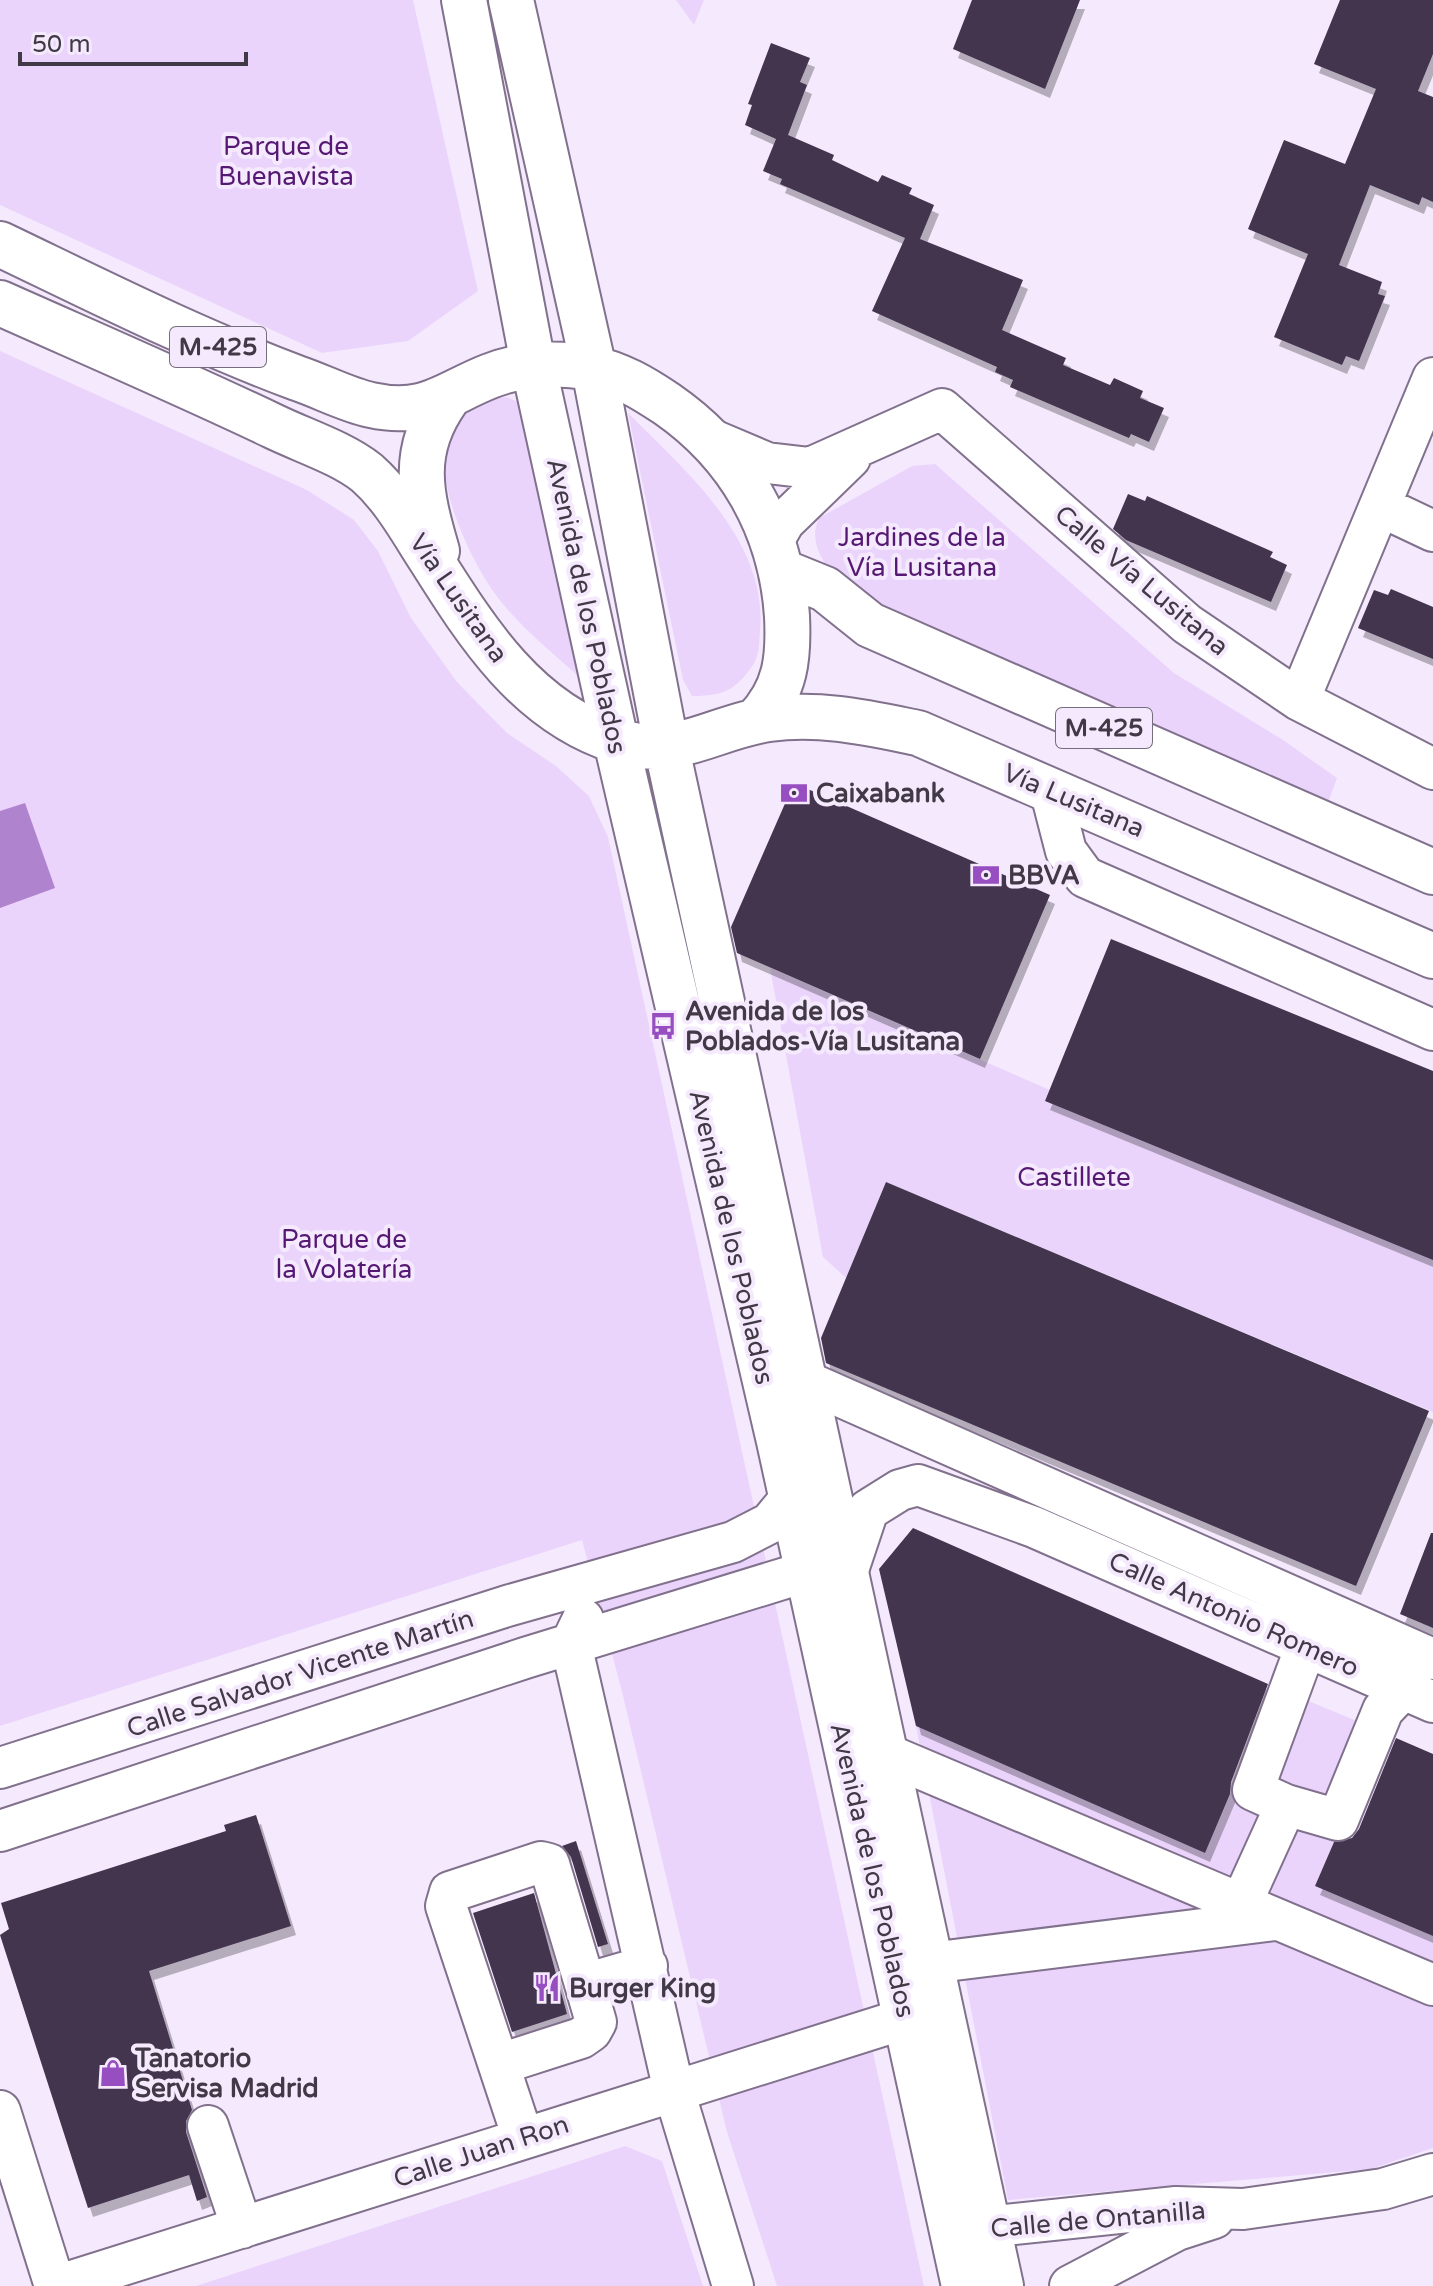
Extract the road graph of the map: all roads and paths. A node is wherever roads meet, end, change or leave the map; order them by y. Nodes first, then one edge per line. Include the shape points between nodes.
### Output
1 (464, 0) edge
2 (511, 0) edge
3 (0, 244) edge
4 (0, 303) edge
5 (533, 364) junction
6 (594, 369) junction
7 (1433, 378) edge
8 (447, 399) junction
9 (715, 441) junction
10 (865, 446) junction
11 (1380, 506) junction
12 (1433, 531) edge
13 (778, 558) junction
14 (446, 584) junction
15 (1299, 700) junction
16 (756, 721) junction
17 (616, 741) junction
18 (667, 749) junction
19 (1433, 769) edge
20 (1050, 789) junction
21 (1433, 872) edge
22 (1433, 956) edge
23 (1433, 1030) edge
24 (803, 1380) junction
25 (935, 1439) junction
26 (918, 1485) junction
27 (790, 1499) junction
28 (826, 1574) junction
29 (601, 1579) junction
30 (571, 1644) junction
31 (1306, 1646) junction
32 (1433, 1659) edge
33 (1418, 1696) edge
34 (886, 1754) junction
35 (0, 1768) edge
36 (1286, 1805) junction
37 (0, 1831) edge
38 (1241, 1904) junction
39 (1279, 1920) junction
40 (930, 1963) junction
41 (647, 1966) junction
42 (585, 1984) junction
43 (1433, 1985) edge
44 (907, 2018) junction
45 (500, 2064) junction
46 (674, 2091) junction
47 (0, 2111) edge
48 (208, 2126) dead end
49 (523, 2138) junction
50 (1433, 2174) edge
51 (1243, 2209) junction
52 (242, 2228) junction
53 (970, 2231) junction
54 (56, 2286) edge
55 (733, 2286) edge
56 (964, 2286) edge
57 (1001, 2286) edge
58 (1070, 2286) edge

1 - 5 main road, Avenida de los Poblados
2 - 6 main road, Avenida de los Poblados
3 - 8 main road, M-425 via 231,354 368,404 399,409
4 - 14 main road, Vía Lusitana / M-425 via 236,408 367,474 395,504
5 - 6 main road
5 - 8 main road, M-425 via 493,374
5 - 17 main road, Avenida de los Poblados
6 - 9 main road via 637,383
6 - 18 main road, Avenida de los Poblados
7 - 11 street
8 - 14 main road via 429,424 421,466 429,524
9 - 10 street, Calle Vía Lusitana via 767,463 810,468
9 - 13 main road via 757,502
10 - 13 street, Calle Vía Lusitana via 784,522
10 - 15 street, Calle Vía Lusitana via 942,409 1187,624
11 - 12 street
11 - 15 street
13 - 16 main road via 789,654 780,689
13 - 21 main road, M-425 via 870,625
14 - 17 main road, Vía Lusitana via 473,627 519,682
15 - 19 street, Calle Vía Lusitana
16 - 18 main road, Vía Lusitana
16 - 20 main road, Vía Lusitana via 808,715 918,733
17 - 18 main road, Vía Lusitana
17 - 27 main road, Avenida de los Poblados
18 - 24 main road, Avenida de los Poblados
20 - 22 main road, Vía Lusitana
20 - 23 street via 1066,851 1085,877
24 - 25 street, Calle Antonio Romero
24 - 28 main road, Avenida de los Poblados via 835,1523
25 - 26 street
25 - 32 street, Calle Antonio Romero
26 - 28 street via 868,1510
26 - 31 street, Calle Antonio Romero via 1034,1527
27 - 28 main road, Avenida de los Poblados
27 - 29 street, Calle Salvador Vicente Martín via 770,1523 750,1535
28 - 30 street
28 - 34 main road, Avenida de los Poblados
28 - 44 main road, Avenida de los Poblados
29 - 30 street
29 - 35 street, Calle Salvador Vicente Martín
30 - 37 street
30 - 41 street
31 - 33 street, Calle Antonio Romero
31 - 36 street via 1253,1790
33 - 36 street via 1383,1710 1338,1820
34 - 38 street
34 - 40 main road, Avenida de los Poblados
36 - 38 street
38 - 39 street
39 - 40 street
39 - 43 street
40 - 53 main road, Avenida de los Poblados
41 - 42 street
41 - 46 street
42 - 45 street via 596,2022 591,2031
42 - 45 street via 549,1864 541,1862 450,1892 446,1906
44 - 46 street, Calle Juan Ron
44 - 53 main road, Avenida de los Poblados
45 - 49 street
46 - 49 street, Calle Juan Ron
46 - 55 street
47 - 54 street
48 - 52 street
49 - 52 street, Calle Juan Ron
50 - 51 street, Calle de Ontanilla via 1383,2189
51 - 53 street, Calle de Ontanilla via 1176,2207
51 - 58 street, Calle de Ontanilla via 1177,2230
52 - 54 street, Calle Juan Ron
53 - 56 main road, Avenida de los Poblados
53 - 57 main road, Avenida de los Poblados

